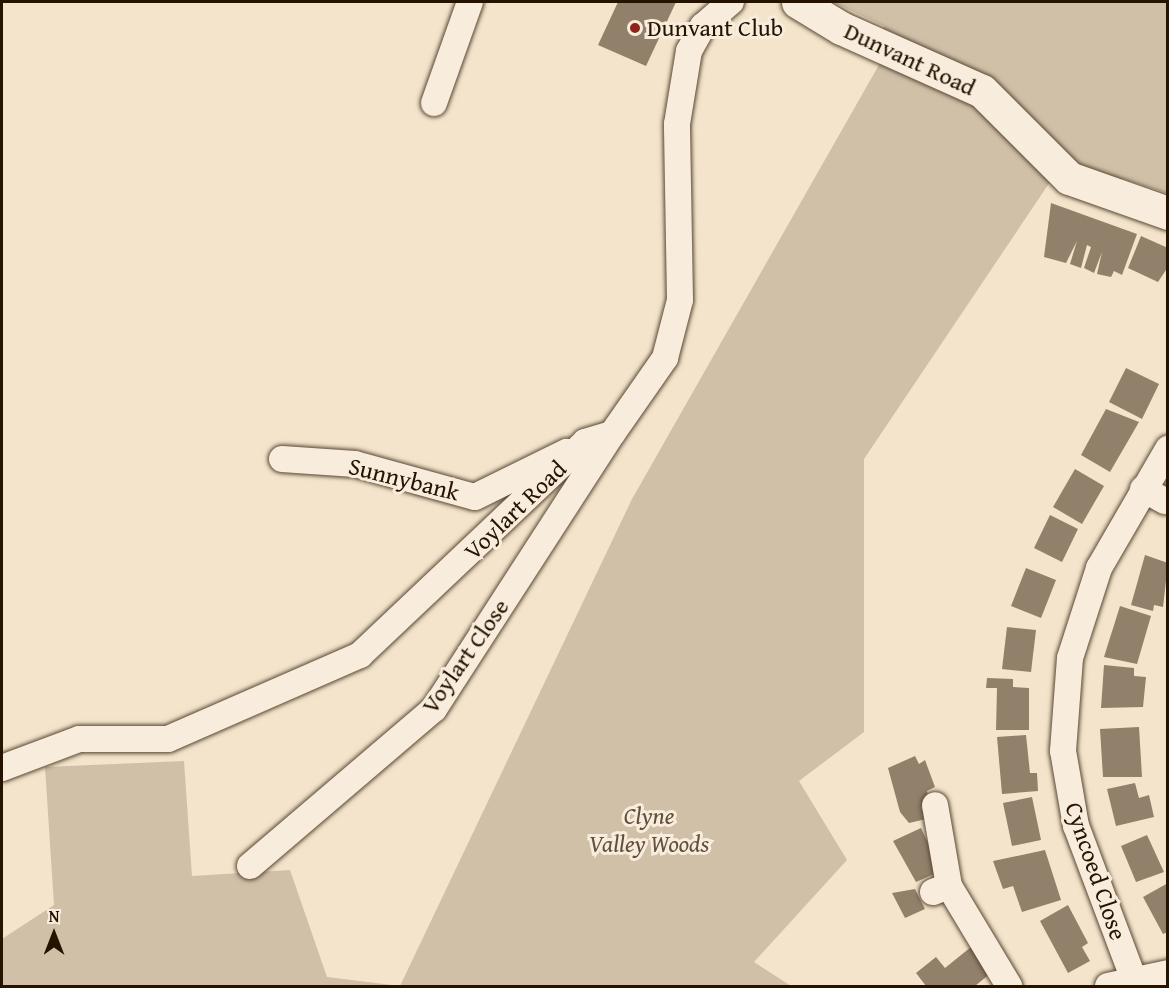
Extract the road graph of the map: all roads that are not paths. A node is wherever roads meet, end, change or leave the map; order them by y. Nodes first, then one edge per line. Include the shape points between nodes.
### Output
1 (470, 2) edge
2 (731, 2) edge
3 (798, 2) edge
4 (434, 103) dead end
5 (1167, 213) edge
6 (612, 434) junction
7 (585, 442) junction
8 (1167, 449) edge
9 (282, 459) dead end
10 (2, 768) edge
11 (934, 805) dead end
12 (250, 866) dead end
13 (1167, 973) edge
14 (1134, 980) junction
15 (1009, 987) edge
16 (1108, 987) edge

1 - 4 street
2 - 6 street via 703,26 689,51 677,124 680,300 665,358
3 - 5 main road, Dunvant Road via 841,28 982,91 1070,178
6 - 7 street, Voylart Road
6 - 12 street, Voylart Close via 434,709
7 - 9 street, Sunnybank via 475,497 355,464
7 - 10 street, Voylart Road via 360,655 168,739 80,739
8 - 14 street, Cyncoed Close via 1154,495 1099,568 1070,658 1063,751 1076,826
11 - 15 street via 941,889
13 - 14 street
14 - 16 street

